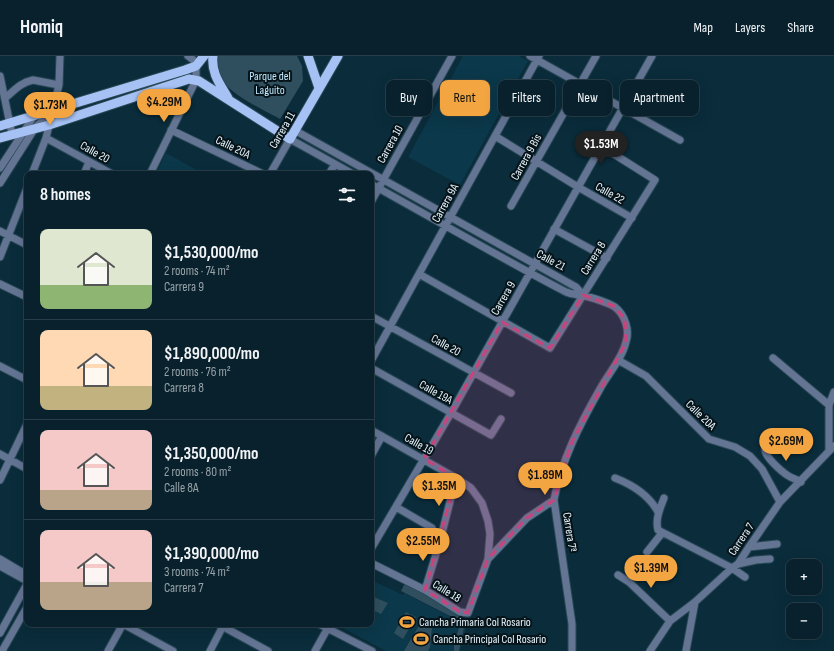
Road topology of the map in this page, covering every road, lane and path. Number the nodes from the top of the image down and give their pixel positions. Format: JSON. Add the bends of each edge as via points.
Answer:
{"nodes":[{"id":1,"x":60,"y":56,"type":"edge"},
{"id":2,"x":188,"y":56,"type":"edge"},
{"id":3,"x":204,"y":56,"type":"edge"},
{"id":4,"x":213,"y":56,"type":"edge"},
{"id":5,"x":308,"y":56,"type":"edge"},
{"id":6,"x":338,"y":56,"type":"edge"},
{"id":7,"x":452,"y":56,"type":"edge"},
{"id":8,"x":596,"y":56,"type":"edge"},
{"id":9,"x":652,"y":56,"type":"edge"},
{"id":10,"x":535,"y":57,"type":"edge"},
{"id":11,"x":195,"y":66,"type":"junction"},
{"id":12,"x":0,"y":76,"type":"edge"},
{"id":13,"x":192,"y":80,"type":"junction"},
{"id":14,"x":573,"y":80,"type":"edge"},
{"id":15,"x":582,"y":80,"type":"edge"},
{"id":16,"x":639,"y":80,"type":"edge"},
{"id":17,"x":59,"y":85,"type":"junction"},
{"id":18,"x":319,"y":88,"type":"junction"},
{"id":19,"x":5,"y":98,"type":"junction"},
{"id":20,"x":230,"y":101,"type":"junction"},
{"id":21,"x":52,"y":111,"type":"junction"},
{"id":22,"x":620,"y":113,"type":"edge"},
{"id":23,"x":563,"y":114,"type":"edge"},
{"id":24,"x":34,"y":116,"type":"junction"},
{"id":25,"x":637,"y":116,"type":"edge"},
{"id":26,"x":10,"y":123,"type":"junction"},
{"id":27,"x":49,"y":125,"type":"junction"},
{"id":28,"x":0,"y":126,"type":"edge"},
{"id":29,"x":35,"y":128,"type":"junction"},
{"id":30,"x":171,"y":130,"type":"junction"},
{"id":31,"x":24,"y":132,"type":"junction"},
{"id":32,"x":12,"y":134,"type":"junction"},
{"id":33,"x":293,"y":135,"type":"junction"},
{"id":34,"x":494,"y":136,"type":"junction"},
{"id":35,"x":1,"y":138,"type":"edge"},
{"id":36,"x":46,"y":138,"type":"junction"},
{"id":37,"x":680,"y":140,"type":"dead end"},
{"id":38,"x":601,"y":146,"type":"junction"},
{"id":39,"x":89,"y":162,"type":"junction"},
{"id":40,"x":536,"y":162,"type":"junction"},
{"id":41,"x":335,"y":164,"type":"junction"},
{"id":42,"x":0,"y":168,"type":"edge"},
{"id":43,"x":33,"y":171,"type":"edge"},
{"id":44,"x":85,"y":171,"type":"edge"},
{"id":45,"x":106,"y":171,"type":"edge"},
{"id":46,"x":151,"y":171,"type":"edge"},
{"id":47,"x":257,"y":171,"type":"edge"},
{"id":48,"x":272,"y":171,"type":"edge"},
{"id":49,"x":331,"y":171,"type":"edge"},
{"id":50,"x":348,"y":171,"type":"edge"},
{"id":51,"x":365,"y":171,"type":"edge"},
{"id":52,"x":374,"y":176,"type":"edge"},
{"id":53,"x":383,"y":180,"type":"junction"},
{"id":54,"x":0,"y":183,"type":"edge"},
{"id":55,"x":374,"y":186,"type":"edge"},
{"id":56,"x":578,"y":187,"type":"junction"},
{"id":57,"x":378,"y":188,"type":"junction"},
{"id":58,"x":24,"y":196,"type":"edge"},
{"id":59,"x":374,"y":196,"type":"edge"},
{"id":60,"x":511,"y":206,"type":"dead end"},
{"id":61,"x":450,"y":217,"type":"junction"},
{"id":62,"x":632,"y":218,"type":"junction"},
{"id":63,"x":446,"y":226,"type":"junction"},
{"id":64,"x":554,"y":229,"type":"junction"},
{"id":65,"x":0,"y":231,"type":"edge"},
{"id":66,"x":9,"y":235,"type":"junction"},
{"id":67,"x":24,"y":243,"type":"edge"},
{"id":68,"x":0,"y":257,"type":"edge"},
{"id":69,"x":607,"y":258,"type":"junction"},
{"id":70,"x":534,"y":264,"type":"junction"},
{"id":71,"x":530,"y":272,"type":"junction"},
{"id":72,"x":419,"y":274,"type":"junction"},
{"id":73,"x":0,"y":284,"type":"edge"},
{"id":74,"x":583,"y":295,"type":"junction"},
{"id":75,"x":24,"y":296,"type":"edge"},
{"id":76,"x":374,"y":318,"type":"edge"},
{"id":77,"x":502,"y":322,"type":"junction"},
{"id":78,"x":390,"y":326,"type":"junction"},
{"id":79,"x":374,"y":355,"type":"edge"},
{"id":80,"x":773,"y":358,"type":"dead end"},
{"id":81,"x":618,"y":360,"type":"junction"},
{"id":82,"x":0,"y":366,"type":"edge"},
{"id":83,"x":374,"y":370,"type":"edge"},
{"id":84,"x":474,"y":372,"type":"junction"},
{"id":85,"x":24,"y":378,"type":"edge"},
{"id":86,"x":511,"y":392,"type":"dead end"},
{"id":87,"x":834,"y":392,"type":"edge"},
{"id":88,"x":829,"y":405,"type":"junction"},
{"id":89,"x":451,"y":413,"type":"junction"},
{"id":90,"x":501,"y":419,"type":"dead end"},
{"id":91,"x":24,"y":430,"type":"edge"},
{"id":92,"x":374,"y":432,"type":"edge"},
{"id":93,"x":382,"y":436,"type":"junction"},
{"id":94,"x":774,"y":440,"type":"dead end"},
{"id":95,"x":831,"y":448,"type":"edge"},
{"id":96,"x":374,"y":451,"type":"edge"},
{"id":97,"x":0,"y":454,"type":"edge"},
{"id":98,"x":10,"y":459,"type":"junction"},
{"id":99,"x":424,"y":459,"type":"junction"},
{"id":100,"x":24,"y":467,"type":"edge"},
{"id":101,"x":456,"y":478,"type":"junction"},
{"id":102,"x":615,"y":478,"type":"dead end"},
{"id":103,"x":0,"y":480,"type":"edge"},
{"id":104,"x":801,"y":482,"type":"junction"},
{"id":105,"x":664,"y":498,"type":"dead end"},
{"id":106,"x":554,"y":500,"type":"junction"},
{"id":107,"x":780,"y":502,"type":"junction"},
{"id":108,"x":396,"y":507,"type":"junction"},
{"id":109,"x":658,"y":512,"type":"junction"},
{"id":110,"x":432,"y":528,"type":"dead end"},
{"id":111,"x":660,"y":532,"type":"junction"},
{"id":112,"x":374,"y":544,"type":"edge"},
{"id":113,"x":776,"y":544,"type":"dead end"},
{"id":114,"x":749,"y":547,"type":"junction"},
{"id":115,"x":647,"y":552,"type":"dead end"},
{"id":116,"x":0,"y":559,"type":"edge"},
{"id":117,"x":488,"y":559,"type":"junction"},
{"id":118,"x":770,"y":559,"type":"dead end"},
{"id":119,"x":374,"y":564,"type":"edge"},
{"id":120,"x":0,"y":566,"type":"edge"},
{"id":121,"x":735,"y":566,"type":"junction"},
{"id":122,"x":24,"y":573,"type":"edge"},
{"id":123,"x":618,"y":575,"type":"dead end"},
{"id":124,"x":745,"y":577,"type":"dead end"},
{"id":125,"x":24,"y":580,"type":"edge"},
{"id":126,"x":24,"y":588,"type":"edge"},
{"id":127,"x":425,"y":590,"type":"junction"},
{"id":128,"x":695,"y":602,"type":"junction"},
{"id":129,"x":24,"y":612,"type":"edge"},
{"id":130,"x":670,"y":621,"type":"junction"},
{"id":131,"x":121,"y":627,"type":"edge"},
{"id":132,"x":129,"y":627,"type":"edge"},
{"id":133,"x":221,"y":627,"type":"edge"},
{"id":134,"x":226,"y":627,"type":"edge"},
{"id":135,"x":328,"y":627,"type":"edge"},
{"id":136,"x":331,"y":627,"type":"edge"},
{"id":137,"x":0,"y":633,"type":"edge"},
{"id":138,"x":687,"y":650,"type":"edge"},
{"id":139,"x":2,"y":651,"type":"edge"},
{"id":140,"x":108,"y":651,"type":"edge"},
{"id":141,"x":173,"y":651,"type":"edge"},
{"id":142,"x":210,"y":651,"type":"edge"},
{"id":143,"x":268,"y":651,"type":"edge"},
{"id":144,"x":314,"y":651,"type":"edge"},
{"id":145,"x":372,"y":651,"type":"edge"},
{"id":146,"x":572,"y":651,"type":"edge"},
{"id":147,"x":650,"y":651,"type":"edge"}],
"edges":[{"from":1,"to":17,"type":"street"},
{"from":2,"to":11,"type":"street","via":[[194,59]]},
{"from":3,"to":11,"type":"main road"},
{"from":4,"to":20,"type":"main road","via":[[212,68],[216,79]]},
{"from":5,"to":18,"type":"main road"},
{"from":6,"to":18,"type":"main road","name":"Carrera 11"},
{"from":7,"to":53,"type":"street","name":"Carrera 10"},
{"from":8,"to":15,"type":"street","name":"Carrera 9 Bis"},
{"from":9,"to":16,"type":"street","name":"Carrera 9"},
{"from":10,"to":14,"type":"street"},
{"from":10,"to":34,"type":"street","name":"Carrera 9A"},
{"from":11,"to":13,"type":"street"},
{"from":11,"to":21,"type":"main road"},
{"from":12,"to":19,"type":"street"},
{"from":13,"to":20,"type":"main road","name":"Calle 21","via":[[199,81]]},
{"from":13,"to":27,"type":"main road"},
{"from":13,"to":30,"type":"street"},
{"from":17,"to":19,"type":"street","via":[[33,80],[23,83]]},
{"from":17,"to":21,"type":"street"},
{"from":18,"to":33,"type":"main road","name":"Carrera 11"},
{"from":19,"to":26,"type":"street"},
{"from":20,"to":33,"type":"main road","name":"Calle 21"},
{"from":21,"to":24,"type":"main road"},
{"from":21,"to":27,"type":"street"},
{"from":21,"to":29,"type":"street"},
{"from":22,"to":38,"type":"street","name":"Carrera 9"},
{"from":23,"to":40,"type":"street","name":"Carrera 9 Bis"},
{"from":24,"to":26,"type":"main road"},
{"from":24,"to":31,"type":"street"},
{"from":25,"to":37,"type":"street"},
{"from":26,"to":28,"type":"main road"},
{"from":26,"to":32,"type":"street"},
{"from":27,"to":29,"type":"main road"},
{"from":27,"to":36,"type":"street"},
{"from":28,"to":35,"type":"street"},
{"from":29,"to":31,"type":"main road"},
{"from":29,"to":54,"type":"street"},
{"from":30,"to":46,"type":"street"},
{"from":30,"to":47,"type":"street","name":"Calle 20A"},
{"from":31,"to":32,"type":"main road"},
{"from":31,"to":42,"type":"street"},
{"from":32,"to":35,"type":"main road"},
{"from":33,"to":41,"type":"street","name":"Calle 21"},
{"from":33,"to":48,"type":"street","name":"Carrera 11"},
{"from":33,"to":51,"type":"street","name":"Calle 21"},
{"from":34,"to":40,"type":"street","name":"Calle 22"},
{"from":34,"to":61,"type":"street","name":"Carrera 9A"},
{"from":36,"to":39,"type":"street","name":"Calle 20"},
{"from":36,"to":43,"type":"street"},
{"from":38,"to":56,"type":"street","name":"Carrera 9"},
{"from":38,"to":62,"type":"street","name":"Carrera 8","via":[[656,180]]},
{"from":39,"to":44,"type":"street"},
{"from":39,"to":45,"type":"street","name":"Calle 20"},
{"from":40,"to":56,"type":"street","name":"Calle 22"},
{"from":40,"to":60,"type":"street","name":"Carrera 9 Bis"},
{"from":41,"to":49,"type":"street"},
{"from":41,"to":50,"type":"street","name":"Calle 21"},
{"from":52,"to":53,"type":"street","name":"Calle 21"},
{"from":53,"to":57,"type":"street","name":"Carrera 10"},
{"from":53,"to":61,"type":"street","name":"Calle 21"},
{"from":55,"to":57,"type":"street","name":"Calle 21"},
{"from":56,"to":62,"type":"street","name":"Calle 22"},
{"from":56,"to":64,"type":"street","name":"Carrera 9"},
{"from":57,"to":59,"type":"street","name":"Carrera 10"},
{"from":57,"to":63,"type":"street","name":"Calle 21"},
{"from":58,"to":66,"type":"street"},
{"from":61,"to":63,"type":"street","name":"Carrera 9A"},
{"from":61,"to":70,"type":"street","name":"Calle 21"},
{"from":62,"to":69,"type":"street","name":"Carrera 8"},
{"from":63,"to":71,"type":"street","name":"Calle 21"},
{"from":63,"to":72,"type":"street","name":"Carrera 9A"},
{"from":64,"to":69,"type":"street"},
{"from":64,"to":70,"type":"street","name":"Carrera 9"},
{"from":65,"to":66,"type":"street"},
{"from":66,"to":67,"type":"street"},
{"from":66,"to":68,"type":"street"},
{"from":69,"to":74,"type":"street","name":"Carrera 8"},
{"from":70,"to":71,"type":"street","name":"Carrera 9"},
{"from":70,"to":74,"type":"street","name":"Calle 21","via":[[576,287]]},
{"from":71,"to":74,"type":"street","name":"Calle 21","via":[[572,295]]},
{"from":71,"to":77,"type":"street","name":"Carrera 9"},
{"from":72,"to":77,"type":"street"},
{"from":72,"to":78,"type":"street","name":"Carrera 9A"},
{"from":73,"to":75,"type":"street"},
{"from":74,"to":77,"type":"street","name":"Carrera 8","via":[[550,348]]},
{"from":74,"to":81,"type":"street","name":"Carrera 7ª","via":[[614,306],[625,319],[628,334]]},
{"from":76,"to":78,"type":"street","name":"Calle 20"},
{"from":77,"to":84,"type":"street","name":"Carrera 9"},
{"from":78,"to":79,"type":"street","name":"Carrera 9A"},
{"from":78,"to":84,"type":"street","name":"Calle 20"},
{"from":80,"to":88,"type":"street"},
{"from":81,"to":106,"type":"street","name":"Carrera 7ª","via":[[585,414],[572,442],[557,482]]},
{"from":81,"to":107,"type":"street","name":"Calle 20A","via":[[646,376],[709,439],[735,447],[750,456],[762,469]]},
{"from":82,"to":85,"type":"street"},
{"from":83,"to":89,"type":"street","name":"Calle 19A"},
{"from":84,"to":86,"type":"street","name":"Calle 20"},
{"from":84,"to":89,"type":"street","name":"Carrera 9"},
{"from":87,"to":88,"type":"street"},
{"from":88,"to":95,"type":"street"},
{"from":89,"to":90,"type":"street","name":"Calle 19A","via":[[491,435]]},
{"from":89,"to":99,"type":"street","name":"Carrera 9"},
{"from":91,"to":98,"type":"street"},
{"from":92,"to":93,"type":"street","name":"Calle 19"},
{"from":93,"to":96,"type":"street"},
{"from":93,"to":99,"type":"street","name":"Calle 19"},
{"from":94,"to":104,"type":"street","via":[[766,447],[766,454],[788,476]]},
{"from":95,"to":104,"type":"street","name":"Carrera 7"},
{"from":97,"to":98,"type":"street"},
{"from":98,"to":100,"type":"street"},
{"from":98,"to":103,"type":"street"},
{"from":99,"to":101,"type":"street","name":"Calle 19"},
{"from":99,"to":108,"type":"street","name":"Carrera 9"},
{"from":101,"to":117,"type":"street","via":[[471,488],[482,503],[490,534]]},
{"from":101,"to":127,"type":"street"},
{"from":102,"to":109,"type":"street","via":[[632,486],[652,501]]},
{"from":104,"to":107,"type":"street","name":"Carrera 7"},
{"from":105,"to":109,"type":"street"},
{"from":106,"to":117,"type":"street","via":[[527,518]]},
{"from":106,"to":146,"type":"street","name":"Carrera 7ª","via":[[572,624]]},
{"from":107,"to":114,"type":"street","name":"Carrera 7"},
{"from":108,"to":110,"type":"street"},
{"from":108,"to":112,"type":"street","name":"Carrera 9"},
{"from":109,"to":111,"type":"street","via":[[656,524]]},
{"from":111,"to":115,"type":"street"},
{"from":111,"to":121,"type":"street"},
{"from":113,"to":114,"type":"street"},
{"from":114,"to":121,"type":"street","name":"Carrera 7"},
{"from":116,"to":122,"type":"street"},
{"from":117,"to":127,"type":"street","name":"Calle 18","via":[[468,613],[460,612]]},
{"from":118,"to":121,"type":"street"},
{"from":119,"to":127,"type":"street","name":"Calle 18"},
{"from":120,"to":125,"type":"street"},
{"from":121,"to":124,"type":"street"},
{"from":121,"to":128,"type":"street","name":"Carrera 7"},
{"from":123,"to":130,"type":"street","via":[[630,582]]},
{"from":126,"to":137,"type":"street"},
{"from":128,"to":130,"type":"street","name":"Carrera 7"},
{"from":128,"to":138,"type":"street"},
{"from":129,"to":139,"type":"street"},
{"from":130,"to":147,"type":"street","name":"Carrera 7"},
{"from":131,"to":140,"type":"street"},
{"from":132,"to":141,"type":"street"},
{"from":133,"to":142,"type":"street"},
{"from":134,"to":143,"type":"street"},
{"from":135,"to":144,"type":"street"},
{"from":136,"to":145,"type":"street"}]}
